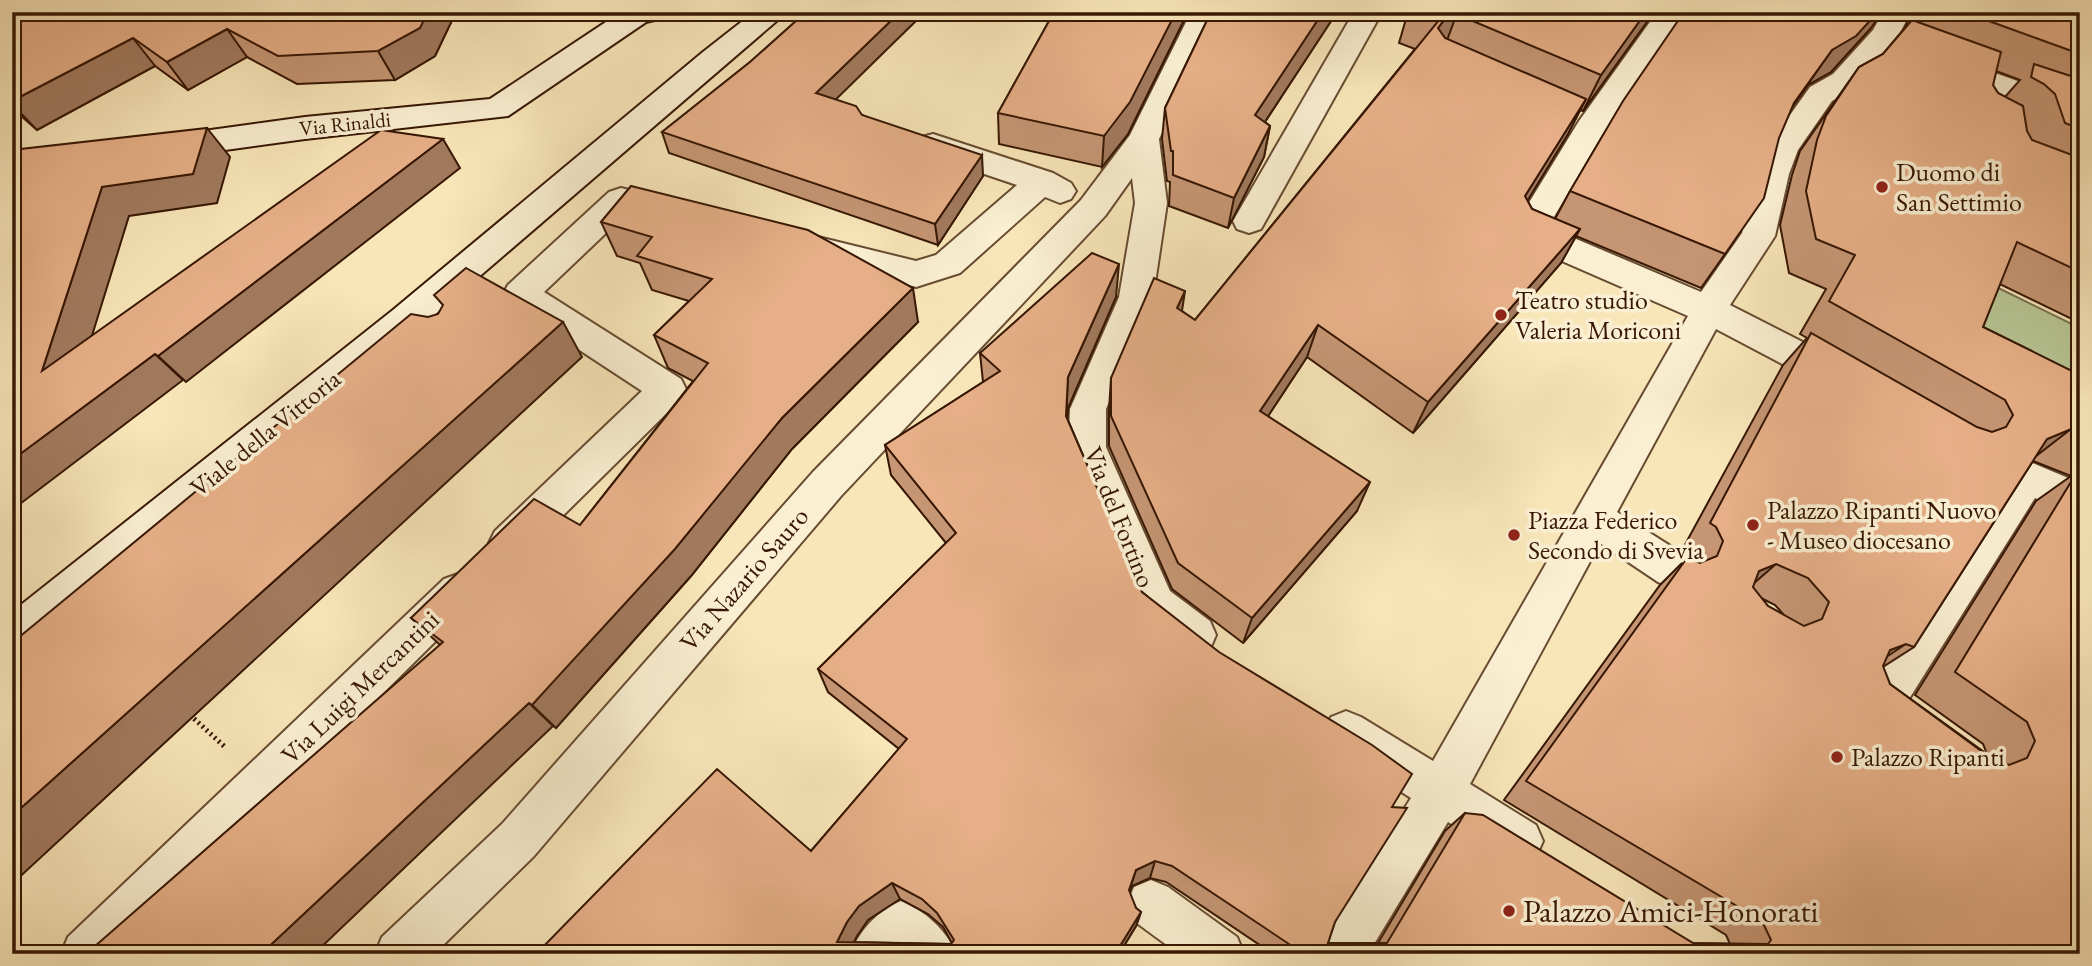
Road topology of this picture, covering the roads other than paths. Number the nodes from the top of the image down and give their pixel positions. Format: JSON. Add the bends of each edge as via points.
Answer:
{"nodes":[{"id":1,"x":653,"y":12,"type":"edge"},
{"id":2,"x":773,"y":12,"type":"edge"},
{"id":3,"x":1205,"y":12,"type":"edge"},
{"id":4,"x":1368,"y":12,"type":"edge"},
{"id":5,"x":1672,"y":12,"type":"edge"},
{"id":6,"x":1898,"y":12,"type":"edge"},
{"id":7,"x":1903,"y":50,"type":"junction"},
{"id":8,"x":2080,"y":114,"type":"edge"},
{"id":9,"x":902,"y":135,"type":"edge"},
{"id":10,"x":1143,"y":139,"type":"junction"},
{"id":11,"x":141,"y":151,"type":"edge"},
{"id":12,"x":1042,"y":181,"type":"junction"},
{"id":13,"x":1093,"y":208,"type":"junction"},
{"id":14,"x":701,"y":220,"type":"edge"},
{"id":15,"x":1249,"y":222,"type":"dead end"},
{"id":16,"x":782,"y":240,"type":"edge"},
{"id":17,"x":1712,"y":305,"type":"junction"},
{"id":18,"x":1872,"y":396,"type":"edge"},
{"id":19,"x":2080,"y":501,"type":"edge"},
{"id":20,"x":1594,"y":518,"type":"junction"},
{"id":21,"x":1672,"y":569,"type":"dead end"},
{"id":22,"x":12,"y":637,"type":"edge"},
{"id":23,"x":1228,"y":660,"type":"edge"},
{"id":24,"x":1889,"y":705,"type":"edge"},
{"id":25,"x":1311,"y":710,"type":"edge"},
{"id":26,"x":1434,"y":804,"type":"junction"},
{"id":27,"x":1555,"y":862,"type":"edge"},
{"id":28,"x":1151,"y":904,"type":"dead end"},
{"id":29,"x":85,"y":954,"type":"edge"},
{"id":30,"x":399,"y":954,"type":"edge"},
{"id":31,"x":1220,"y":954,"type":"edge"},
{"id":32,"x":1340,"y":954,"type":"edge"}],
"edges":[{"from":1,"to":11,"type":"street","name":"Via Rinaldi","via":[[638,14],[497,109],[304,128]]},
{"from":2,"to":22,"type":"street","name":"Viale della Vittoria","via":[[405,320]]},
{"from":3,"to":10,"type":"street","name":"Via Nazario Sauro"},
{"from":4,"to":15,"type":"street"},
{"from":5,"to":17,"type":"street","via":[[1578,124],[1528,232]]},
{"from":6,"to":7,"type":"street"},
{"from":7,"to":8,"type":"street","via":[[1987,94]]},
{"from":7,"to":17,"type":"street","via":[[1821,94],[1783,148],[1758,236]]},
{"from":9,"to":12,"type":"street"},
{"from":10,"to":13,"type":"street","name":"Via Nazario Sauro"},
{"from":10,"to":23,"type":"street","name":"Via del Fortino","via":[[1151,203],[1136,298],[1088,409],[1087,447],[1155,604]]},
{"from":12,"to":13,"type":"street"},
{"from":12,"to":16,"type":"street","via":[[948,264],[916,274]]},
{"from":13,"to":30,"type":"street","name":"Via Nazario Sauro","via":[[827,484],[519,840]]},
{"from":14,"to":29,"type":"street","name":"Via Luigi Mercantini","via":[[621,200],[520,294],[668,389]]},
{"from":17,"to":18,"type":"street"},
{"from":17,"to":20,"type":"street"},
{"from":19,"to":24,"type":"street","via":[[2030,478],[2024,482]]},
{"from":20,"to":21,"type":"street"},
{"from":20,"to":26,"type":"street"},
{"from":25,"to":26,"type":"street"},
{"from":26,"to":27,"type":"street","via":[[1484,819]]},
{"from":26,"to":32,"type":"street"},
{"from":28,"to":31,"type":"street"}]}
